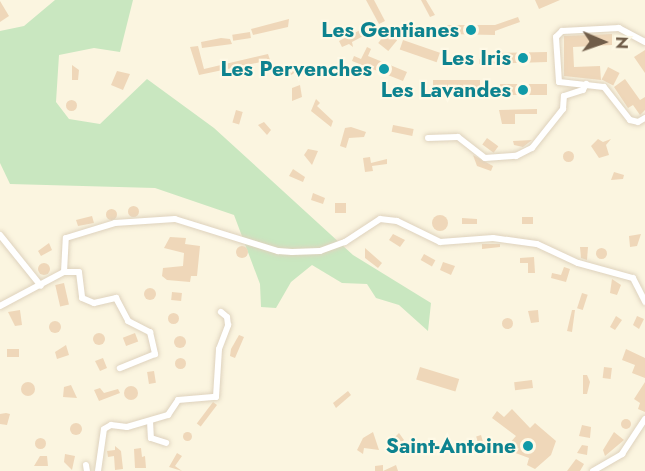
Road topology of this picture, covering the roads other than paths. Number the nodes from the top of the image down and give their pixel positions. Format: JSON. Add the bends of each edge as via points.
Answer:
{"nodes":[{"id":1,"x":645,"y":42,"type":"edge"},
{"id":2,"x":586,"y":84,"type":"junction"},
{"id":3,"x":645,"y":118,"type":"edge"},
{"id":4,"x":428,"y":138,"type":"dead end"},
{"id":5,"x":0,"y":235,"type":"edge"},
{"id":6,"x":64,"y":272,"type":"junction"},
{"id":7,"x":41,"y":286,"type":"junction"},
{"id":8,"x":645,"y":302,"type":"edge"},
{"id":9,"x":0,"y":306,"type":"edge"},
{"id":10,"x":221,"y":312,"type":"dead end"},
{"id":11,"x":120,"y":368,"type":"dead end"},
{"id":12,"x":645,"y":419,"type":"edge"},
{"id":13,"x":150,"y":421,"type":"junction"},
{"id":14,"x":166,"y":443,"type":"dead end"},
{"id":15,"x":98,"y":471,"type":"edge"},
{"id":16,"x":593,"y":471,"type":"edge"}],
"edges":[{"from":1,"to":2,"type":"street","via":[[619,28],[583,28],[557,34],[557,79]]},
{"from":2,"to":3,"type":"street","via":[[604,87],[634,123]]},
{"from":2,"to":4,"type":"street","via":[[581,92],[564,96],[563,109],[532,148],[516,156],[485,158],[458,137]]},
{"from":5,"to":7,"type":"street"},
{"from":6,"to":7,"type":"street"},
{"from":6,"to":8,"type":"street","via":[[66,238],[116,223],[175,219],[278,251],[299,252],[320,251],[345,242],[380,219],[397,221],[440,242],[493,238],[537,244],[578,263],[633,278]]},
{"from":6,"to":11,"type":"street","via":[[79,272],[82,298],[86,301],[116,298],[128,321],[150,332],[155,354]]},
{"from":7,"to":9,"type":"street"},
{"from":10,"to":13,"type":"street","via":[[228,325],[219,350],[219,393],[216,397],[178,400],[168,415]]},
{"from":12,"to":16,"type":"street","via":[[622,454]]},
{"from":13,"to":14,"type":"street","via":[[151,438]]},
{"from":13,"to":15,"type":"street","via":[[104,429]]}]}
